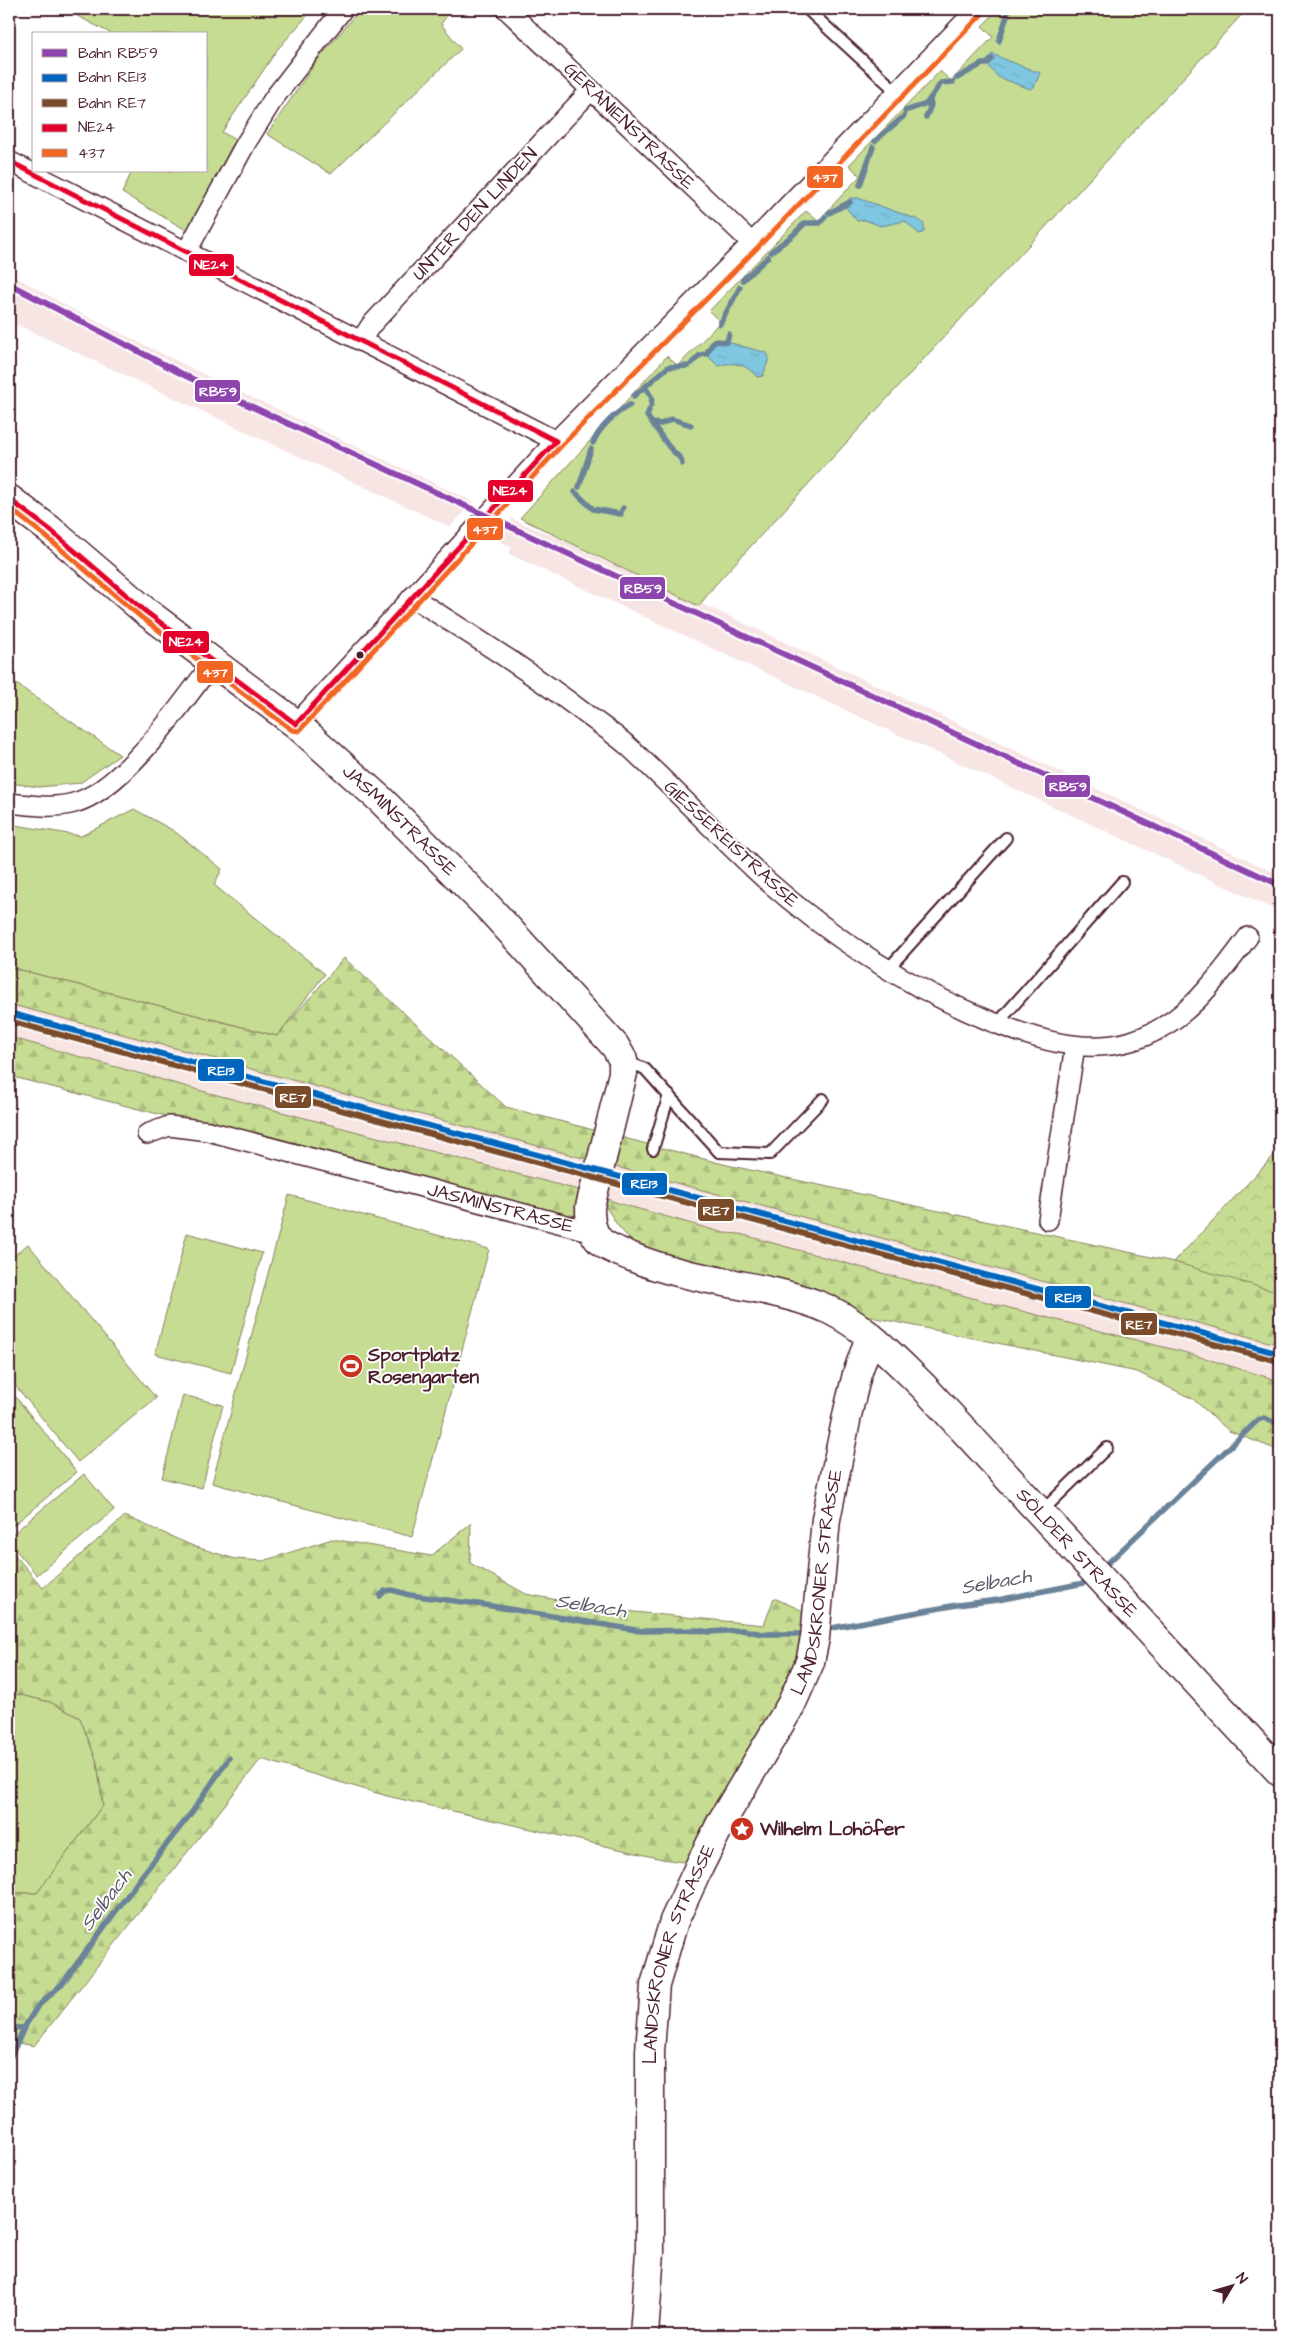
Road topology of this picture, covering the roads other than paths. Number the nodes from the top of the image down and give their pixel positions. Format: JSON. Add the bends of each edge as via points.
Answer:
{"nodes":[{"id":1,"x":343,"y":9,"type":"edge"},
{"id":2,"x":506,"y":9,"type":"edge"},
{"id":3,"x":807,"y":9,"type":"edge"},
{"id":4,"x":977,"y":9,"type":"edge"},
{"id":5,"x":591,"y":90,"type":"junction"},
{"id":6,"x":897,"y":92,"type":"junction"},
{"id":7,"x":9,"y":161,"type":"edge"},
{"id":8,"x":752,"y":243,"type":"junction"},
{"id":9,"x":187,"y":251,"type":"junction"},
{"id":10,"x":361,"y":340,"type":"junction"},
{"id":11,"x":556,"y":441,"type":"junction"},
{"id":12,"x":9,"y":499,"type":"edge"},
{"id":13,"x":412,"y":596,"type":"junction"},
{"id":14,"x":214,"y":662,"type":"junction"},
{"id":15,"x":296,"y":724,"type":"junction"},
{"id":16,"x":9,"y":803,"type":"edge"},
{"id":17,"x":1006,"y":838,"type":"dead end"},
{"id":18,"x":1122,"y":882,"type":"dead end"},
{"id":19,"x":1248,"y":937,"type":"dead end"},
{"id":20,"x":887,"y":970,"type":"junction"},
{"id":21,"x":997,"y":1024,"type":"junction"},
{"id":22,"x":1075,"y":1046,"type":"junction"},
{"id":23,"x":623,"y":1060,"type":"junction"},
{"id":24,"x":669,"y":1095,"type":"junction"},
{"id":25,"x":823,"y":1099,"type":"dead end"},
{"id":26,"x":148,"y":1134,"type":"dead end"},
{"id":27,"x":653,"y":1149,"type":"dead end"},
{"id":28,"x":1048,"y":1220,"type":"dead end"},
{"id":29,"x":593,"y":1232,"type":"junction"},
{"id":30,"x":870,"y":1337,"type":"junction"},
{"id":31,"x":1107,"y":1448,"type":"dead end"},
{"id":32,"x":1041,"y":1513,"type":"junction"},
{"id":33,"x":1280,"y":1772,"type":"edge"},
{"id":34,"x":644,"y":2335,"type":"edge"}],
"edges":[{"from":1,"to":9,"type":"street","via":[[274,98]]},
{"from":2,"to":5,"type":"street","name":"GERANIENSTRASSE"},
{"from":3,"to":6,"type":"lane"},
{"from":4,"to":6,"type":"street"},
{"from":5,"to":8,"type":"street","name":"GERANIENSTRASSE"},
{"from":5,"to":10,"type":"street","name":"UNTER DEN LINDEN","via":[[371,325]]},
{"from":6,"to":8,"type":"street"},
{"from":7,"to":9,"type":"street"},
{"from":8,"to":11,"type":"street"},
{"from":9,"to":10,"type":"street"},
{"from":10,"to":11,"type":"street"},
{"from":11,"to":13,"type":"street"},
{"from":12,"to":14,"type":"street","name":"JASMINSTRASSE","via":[[145,611]]},
{"from":13,"to":15,"type":"street"},
{"from":13,"to":20,"type":"street","name":"GIESSEREISTRASSE","via":[[542,680],[626,744],[765,878],[802,910]]},
{"from":14,"to":15,"type":"street","name":"JASMINSTRASSE"},
{"from":14,"to":16,"type":"street","via":[[161,731],[127,768],[101,789],[75,803],[42,807]]},
{"from":15,"to":23,"type":"street","name":"JASMINSTRASSE","via":[[381,800],[491,910],[615,1046]]},
{"from":17,"to":20,"type":"lane"},
{"from":18,"to":21,"type":"lane"},
{"from":19,"to":22,"type":"street","name":"GIESSEREISTRASSE","via":[[1198,1000],[1172,1022],[1130,1041]]},
{"from":20,"to":21,"type":"street","name":"GIESSEREISTRASSE","via":[[957,1008]]},
{"from":21,"to":22,"type":"street","name":"GIESSEREISTRASSE","via":[[1035,1038]]},
{"from":22,"to":28,"type":"street"},
{"from":23,"to":24,"type":"lane","via":[[646,1069]]},
{"from":23,"to":29,"type":"street","name":"JASMINSTRASSE","via":[[623,1073],[590,1207]]},
{"from":24,"to":25,"type":"lane","via":[[718,1152],[770,1154]]},
{"from":24,"to":27,"type":"lane"},
{"from":26,"to":29,"type":"street","name":"JASMINSTRASSE","via":[[168,1126],[208,1131]]},
{"from":29,"to":30,"type":"street","name":"JASMINSTRASSE","via":[[601,1242],[640,1260],[819,1305]]},
{"from":30,"to":32,"type":"street","name":"SÖLDER STRASSE","via":[[923,1386]]},
{"from":30,"to":34,"type":"street","name":"LANDSKRONER STRASSE","via":[[848,1411],[826,1519],[810,1662],[791,1706],[703,1859],[674,1921],[655,1985],[650,2051],[650,2252]]},
{"from":31,"to":32,"type":"lane"},
{"from":32,"to":33,"type":"street","name":"SÖLDER STRASSE","via":[[1228,1709]]}]}
